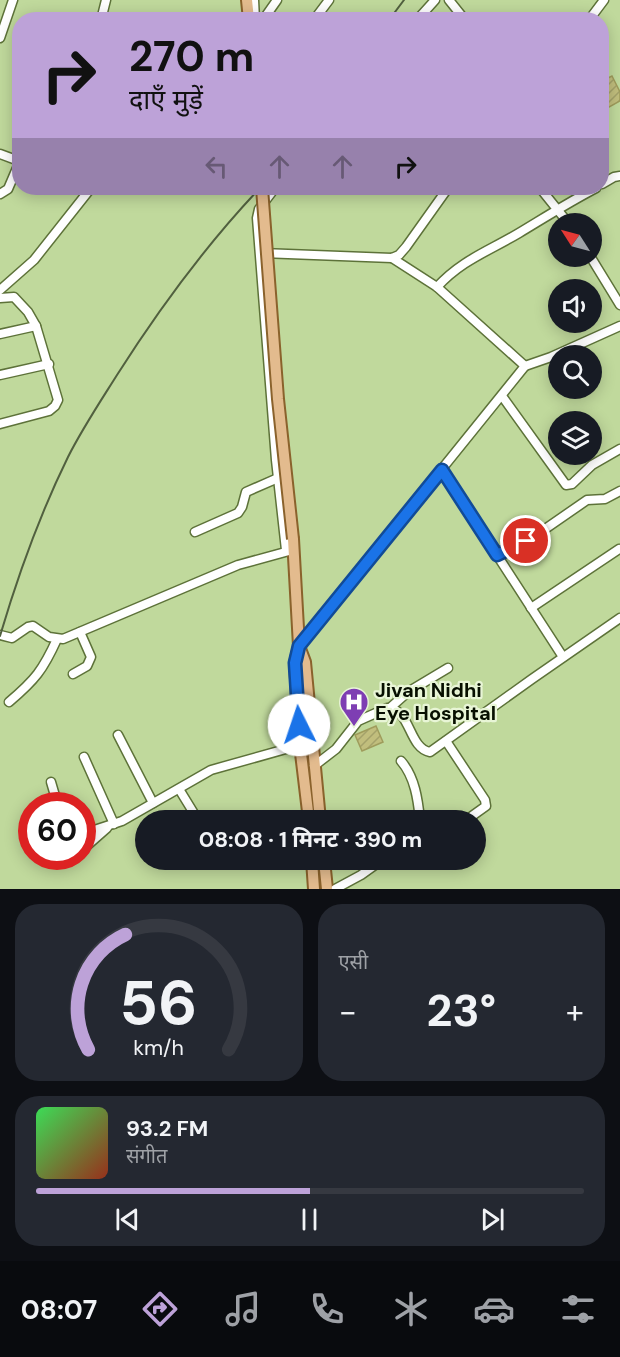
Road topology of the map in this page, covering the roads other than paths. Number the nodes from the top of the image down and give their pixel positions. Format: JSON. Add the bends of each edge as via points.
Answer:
{"nodes":[{"id":1,"x":13,"y":0,"type":"edge"},
{"id":2,"x":435,"y":0,"type":"edge"},
{"id":3,"x":449,"y":0,"type":"edge"},
{"id":4,"x":424,"y":12,"type":"edge"},
{"id":5,"x":459,"y":12,"type":"edge"},
{"id":6,"x":0,"y":38,"type":"edge"},
{"id":7,"x":12,"y":180,"type":"edge"},
{"id":8,"x":0,"y":194,"type":"edge"},
{"id":9,"x":85,"y":195,"type":"edge"},
{"id":10,"x":263,"y":195,"type":"edge"},
{"id":11,"x":270,"y":195,"type":"edge"},
{"id":12,"x":443,"y":195,"type":"edge"},
{"id":13,"x":546,"y":195,"type":"edge"},
{"id":14,"x":583,"y":195,"type":"edge"},
{"id":15,"x":558,"y":208,"type":"junction"},
{"id":16,"x":561,"y":213,"type":"edge"},
{"id":17,"x":259,"y":253,"type":"junction"},
{"id":18,"x":392,"y":258,"type":"junction"},
{"id":19,"x":597,"y":267,"type":"edge"},
{"id":20,"x":437,"y":287,"type":"junction"},
{"id":21,"x":0,"y":290,"type":"edge"},
{"id":22,"x":0,"y":298,"type":"edge"},
{"id":23,"x":620,"y":305,"type":"edge"},
{"id":24,"x":36,"y":326,"type":"junction"},
{"id":25,"x":620,"y":326,"type":"edge"},
{"id":26,"x":0,"y":334,"type":"edge"},
{"id":27,"x":49,"y":364,"type":"junction"},
{"id":28,"x":525,"y":366,"type":"junction"},
{"id":29,"x":0,"y":375,"type":"edge"},
{"id":30,"x":502,"y":396,"type":"junction"},
{"id":31,"x":0,"y":424,"type":"edge"},
{"id":32,"x":620,"y":449,"type":"edge"},
{"id":33,"x":442,"y":470,"type":"junction"},
{"id":34,"x":278,"y":478,"type":"junction"},
{"id":35,"x":620,"y":491,"type":"edge"},
{"id":36,"x":195,"y":532,"type":"dead end"},
{"id":37,"x":619,"y":549,"type":"edge"},
{"id":38,"x":290,"y":551,"type":"junction"},
{"id":39,"x":497,"y":555,"type":"junction"},
{"id":40,"x":531,"y":608,"type":"junction"},
{"id":41,"x":620,"y":618,"type":"edge"},
{"id":42,"x":80,"y":632,"type":"junction"},
{"id":43,"x":0,"y":635,"type":"edge"},
{"id":44,"x":57,"y":639,"type":"junction"},
{"id":45,"x":299,"y":646,"type":"junction"},
{"id":46,"x":563,"y":657,"type":"junction"},
{"id":47,"x":448,"y":668,"type":"dead end"},
{"id":48,"x":73,"y":674,"type":"dead end"},
{"id":49,"x":9,"y":702,"type":"dead end"},
{"id":50,"x":391,"y":707,"type":"junction"},
{"id":51,"x":118,"y":735,"type":"dead end"},
{"id":52,"x":446,"y":741,"type":"junction"},
{"id":53,"x":300,"y":745,"type":"junction"},
{"id":54,"x":84,"y":757,"type":"dead end"},
{"id":55,"x":401,"y":761,"type":"dead end"},
{"id":56,"x":314,"y":766,"type":"junction"},
{"id":57,"x":51,"y":782,"type":"dead end"},
{"id":58,"x":178,"y":789,"type":"junction"},
{"id":59,"x":54,"y":792,"type":"edge"},
{"id":60,"x":153,"y":803,"type":"junction"},
{"id":61,"x":192,"y":810,"type":"edge"},
{"id":62,"x":308,"y":810,"type":"edge"},
{"id":63,"x":319,"y":810,"type":"edge"},
{"id":64,"x":418,"y":810,"type":"edge"},
{"id":65,"x":480,"y":810,"type":"edge"},
{"id":66,"x":111,"y":825,"type":"junction"},
{"id":67,"x":96,"y":830,"type":"edge"},
{"id":68,"x":96,"y":838,"type":"edge"},
{"id":69,"x":313,"y":870,"type":"edge"},
{"id":70,"x":325,"y":870,"type":"edge"},
{"id":71,"x":367,"y":870,"type":"edge"},
{"id":72,"x":314,"y":889,"type":"edge"},
{"id":73,"x":327,"y":889,"type":"edge"},
{"id":74,"x":335,"y":889,"type":"edge"}],
"edges":[{"from":1,"to":6,"type":"street"},
{"from":2,"to":4,"type":"street"},
{"from":3,"to":5,"type":"street"},
{"from":7,"to":8,"type":"street"},
{"from":9,"to":21,"type":"street","via":[[33,260]]},
{"from":10,"to":38,"type":"main road","bridge":true},
{"from":11,"to":17,"type":"street","via":[[257,218]]},
{"from":12,"to":18,"type":"street","via":[[406,247]]},
{"from":13,"to":15,"type":"street"},
{"from":14,"to":15,"type":"street"},
{"from":15,"to":16,"type":"street"},
{"from":15,"to":20,"type":"street","via":[[463,263]]},
{"from":17,"to":18,"type":"street"},
{"from":17,"to":34,"type":"street"},
{"from":18,"to":20,"type":"street"},
{"from":19,"to":23,"type":"street"},
{"from":20,"to":28,"type":"street"},
{"from":22,"to":24,"type":"street","via":[[14,297]]},
{"from":24,"to":26,"type":"street"},
{"from":24,"to":27,"type":"street"},
{"from":25,"to":28,"type":"street"},
{"from":27,"to":29,"type":"street"},
{"from":27,"to":31,"type":"street","via":[[57,391],[55,406]]},
{"from":28,"to":30,"type":"street"},
{"from":30,"to":32,"type":"street","via":[[566,485]]},
{"from":30,"to":33,"type":"street"},
{"from":33,"to":39,"type":"street"},
{"from":33,"to":45,"type":"street"},
{"from":34,"to":36,"type":"street","via":[[246,492],[242,507],[233,517]]},
{"from":34,"to":38,"type":"street"},
{"from":35,"to":39,"type":"street","via":[[605,499],[587,500],[540,533]]},
{"from":37,"to":40,"type":"street"},
{"from":38,"to":42,"type":"street","via":[[238,565]]},
{"from":38,"to":45,"type":"main road"},
{"from":39,"to":40,"type":"street"},
{"from":40,"to":46,"type":"street"},
{"from":41,"to":46,"type":"street"},
{"from":42,"to":44,"type":"street"},
{"from":42,"to":48,"type":"street","via":[[91,657],[87,666]]},
{"from":43,"to":44,"type":"street","via":[[12,638],[33,626]]},
{"from":44,"to":49,"type":"street","via":[[44,667]]},
{"from":45,"to":53,"type":"main road","via":[[295,663]]},
{"from":45,"to":56,"type":"main road","via":[[305,662]]},
{"from":46,"to":52,"type":"street"},
{"from":47,"to":50,"type":"street"},
{"from":50,"to":52,"type":"street","via":[[426,752]]},
{"from":50,"to":56,"type":"street","via":[[364,717],[336,749]]},
{"from":51,"to":60,"type":"street"},
{"from":52,"to":65,"type":"street","via":[[485,800],[486,806]]},
{"from":53,"to":58,"type":"street","via":[[211,770]]},
{"from":53,"to":62,"type":"main road"},
{"from":54,"to":66,"type":"street"},
{"from":55,"to":64,"type":"street","via":[[414,785]]},
{"from":56,"to":63,"type":"main road"},
{"from":57,"to":59,"type":"street"},
{"from":58,"to":60,"type":"street"},
{"from":58,"to":61,"type":"street"},
{"from":60,"to":66,"type":"street"},
{"from":66,"to":67,"type":"street"},
{"from":66,"to":68,"type":"street"},
{"from":69,"to":72,"type":"main road"},
{"from":70,"to":73,"type":"main road"},
{"from":71,"to":74,"type":"street"}]}
